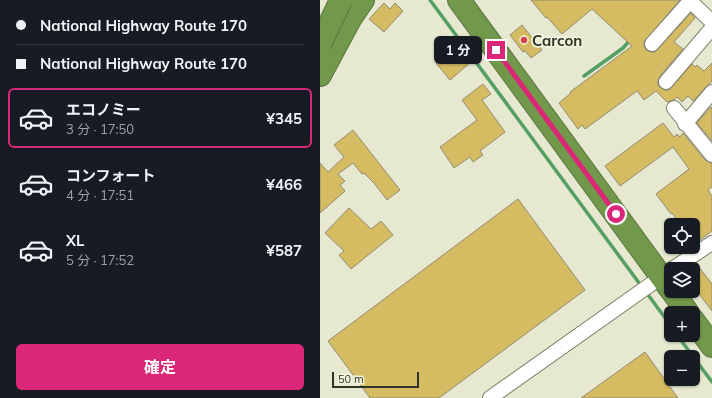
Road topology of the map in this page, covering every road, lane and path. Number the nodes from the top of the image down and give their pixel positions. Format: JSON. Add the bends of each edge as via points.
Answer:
{"nodes":[{"id":1,"x":363,"y":0,"type":"edge"},
{"id":2,"x":459,"y":0,"type":"edge"},
{"id":3,"x":690,"y":0,"type":"edge"},
{"id":4,"x":346,"y":9,"type":"edge"},
{"id":5,"x":320,"y":16,"type":"edge"},
{"id":6,"x":712,"y":22,"type":"edge"},
{"id":7,"x":712,"y":28,"type":"edge"},
{"id":8,"x":320,"y":44,"type":"edge"},
{"id":9,"x":652,"y":44,"type":"dead end"},
{"id":10,"x":320,"y":75,"type":"edge"},
{"id":11,"x":666,"y":82,"type":"dead end"},
{"id":12,"x":710,"y":96,"type":"edge"},
{"id":13,"x":674,"y":108,"type":"dead end"},
{"id":14,"x":685,"y":124,"type":"junction"},
{"id":15,"x":712,"y":155,"type":"edge"},
{"id":16,"x":712,"y":244,"type":"edge"},
{"id":17,"x":661,"y":282,"type":"edge"},
{"id":18,"x":682,"y":306,"type":"edge"},
{"id":19,"x":700,"y":330,"type":"edge"},
{"id":20,"x":712,"y":346,"type":"edge"},
{"id":21,"x":490,"y":398,"type":"edge"}],
"edges":[{"from":1,"to":4,"type":"highway"},
{"from":2,"to":17,"type":"highway"},
{"from":3,"to":6,"type":"street"},
{"from":3,"to":9,"type":"street","via":[[657,29]]},
{"from":4,"to":5,"type":"highway"},
{"from":4,"to":8,"type":"highway","bridge":true},
{"from":4,"to":10,"type":"highway"},
{"from":7,"to":11,"type":"street"},
{"from":12,"to":14,"type":"street"},
{"from":13,"to":14,"type":"street"},
{"from":14,"to":15,"type":"street"},
{"from":16,"to":17,"type":"street"},
{"from":17,"to":18,"type":"highway"},
{"from":17,"to":21,"type":"street"},
{"from":19,"to":20,"type":"highway"}]}
